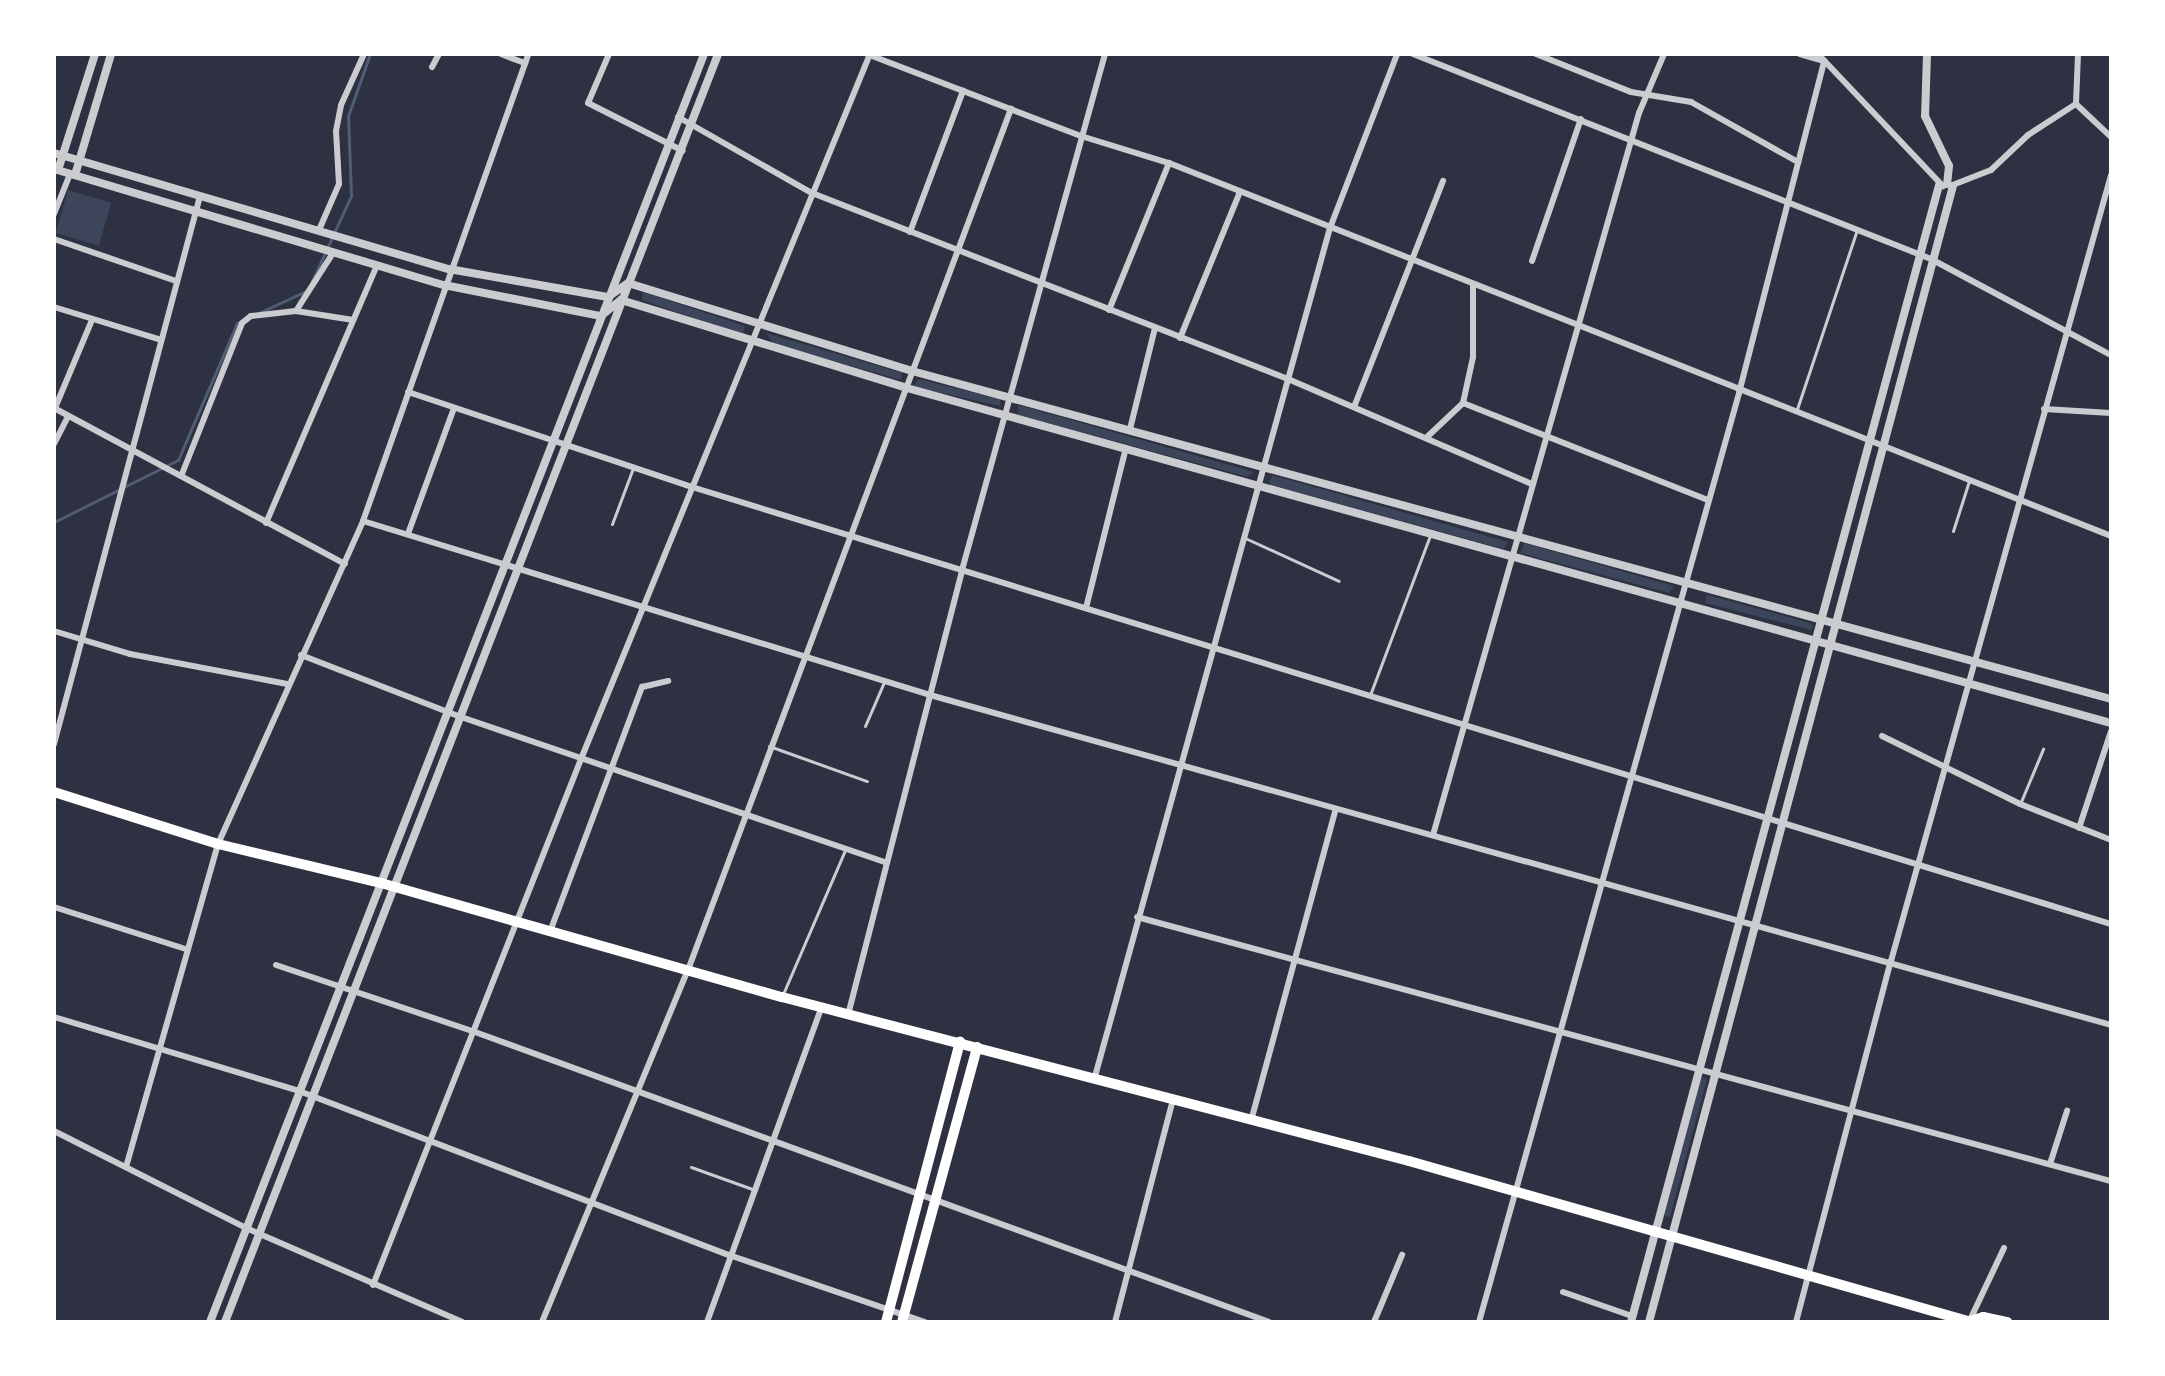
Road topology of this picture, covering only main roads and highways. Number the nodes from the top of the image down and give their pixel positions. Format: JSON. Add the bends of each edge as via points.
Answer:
{"nodes":[{"id":1,"x":54,"y":792,"type":"edge"},
{"id":2,"x":960,"y":1042,"type":"junction"},
{"id":3,"x":977,"y":1047,"type":"junction"},
{"id":4,"x":903,"y":1318,"type":"edge"},
{"id":5,"x":1970,"y":1321,"type":"edge"},
{"id":6,"x":886,"y":1322,"type":"edge"},
{"id":7,"x":2007,"y":1322,"type":"edge"}],
"edges":[{"from":1,"to":2,"type":"main road","via":[[218,844],[381,883],[821,1008]]},
{"from":2,"to":3,"type":"main road"},
{"from":2,"to":6,"type":"main road"},
{"from":3,"to":4,"type":"main road"},
{"from":3,"to":5,"type":"main road"},
{"from":5,"to":7,"type":"main road","via":[[1983,1317]]}]}
